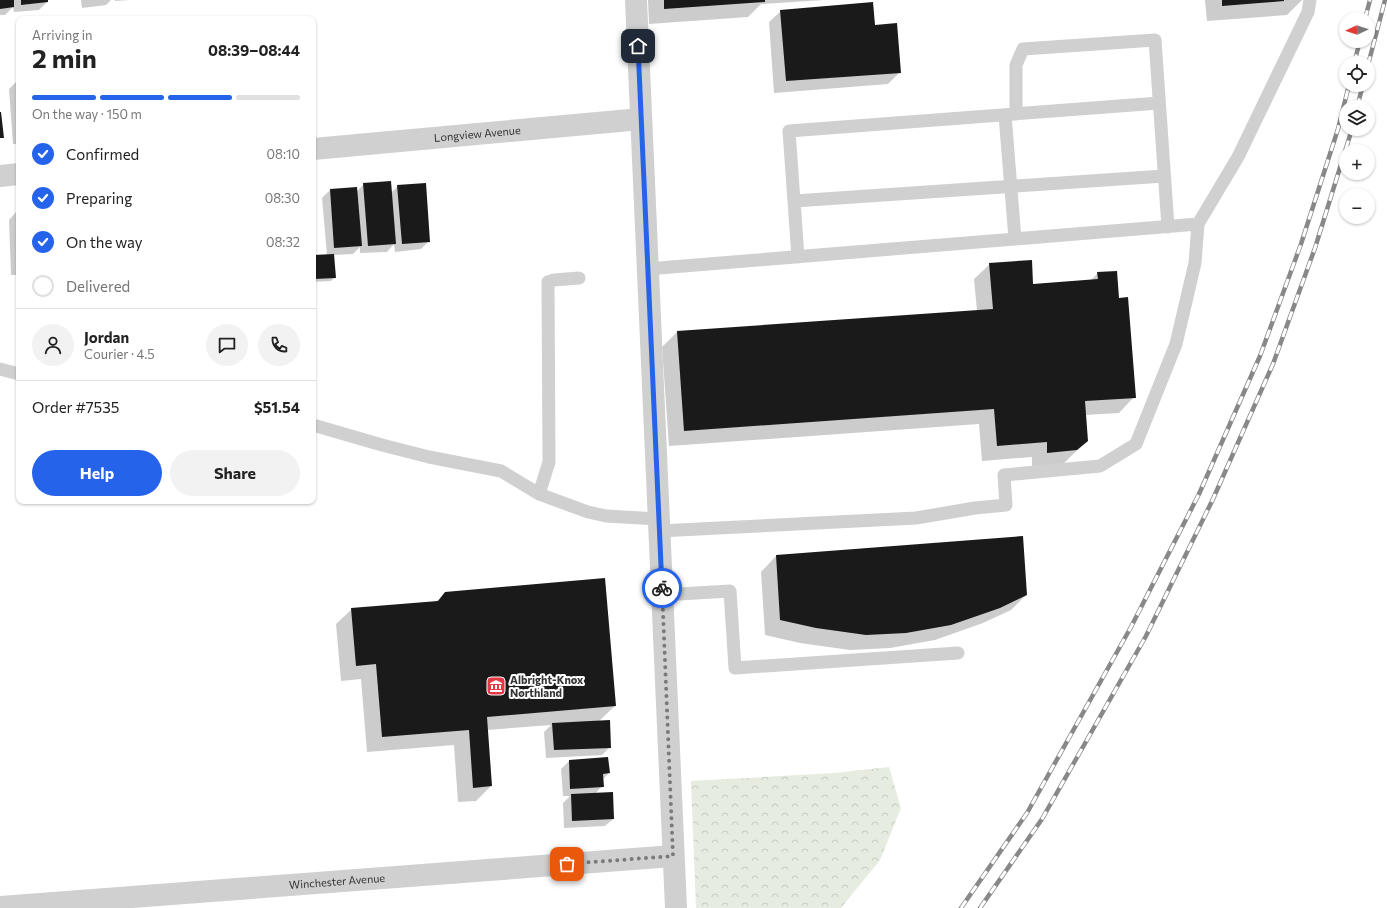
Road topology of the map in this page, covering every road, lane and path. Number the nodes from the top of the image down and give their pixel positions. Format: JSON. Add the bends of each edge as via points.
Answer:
{"nodes":[{"id":1,"x":636,"y":0,"type":"edge"},
{"id":2,"x":1310,"y":0,"type":"edge"},
{"id":3,"x":1159,"y":103,"type":"junction"},
{"id":4,"x":1011,"y":114,"type":"junction"},
{"id":5,"x":641,"y":119,"type":"junction"},
{"id":6,"x":316,"y":149,"type":"edge"},
{"id":7,"x":16,"y":174,"type":"edge"},
{"id":8,"x":0,"y":176,"type":"edge"},
{"id":9,"x":1164,"y":176,"type":"junction"},
{"id":10,"x":1011,"y":186,"type":"junction"},
{"id":11,"x":794,"y":201,"type":"junction"},
{"id":12,"x":1198,"y":224,"type":"junction"},
{"id":13,"x":1168,"y":227,"type":"junction"},
{"id":14,"x":1015,"y":239,"type":"junction"},
{"id":15,"x":798,"y":257,"type":"junction"},
{"id":16,"x":647,"y":269,"type":"junction"},
{"id":17,"x":579,"y":278,"type":"dead end"},
{"id":18,"x":0,"y":369,"type":"edge"},
{"id":19,"x":16,"y":373,"type":"edge"},
{"id":20,"x":316,"y":426,"type":"edge"},
{"id":21,"x":539,"y":494,"type":"junction"},
{"id":22,"x":659,"y":525,"type":"junction"},
{"id":23,"x":662,"y":595,"type":"junction"},
{"id":24,"x":958,"y":653,"type":"dead end"},
{"id":25,"x":673,"y":856,"type":"junction"},
{"id":26,"x":0,"y":907,"type":"edge"},
{"id":27,"x":676,"y":908,"type":"edge"}],
"edges":[{"from":1,"to":5,"type":"street"},
{"from":2,"to":12,"type":"lane","via":[[1308,12],[1238,157]]},
{"from":3,"to":4,"type":"lane"},
{"from":3,"to":4,"type":"lane","via":[[1155,40],[1023,49],[1016,65]]},
{"from":3,"to":9,"type":"lane"},
{"from":4,"to":10,"type":"lane"},
{"from":4,"to":11,"type":"lane","via":[[789,131]]},
{"from":5,"to":6,"type":"street","name":"Longview Avenue"},
{"from":5,"to":16,"type":"street"},
{"from":7,"to":8,"type":"street"},
{"from":9,"to":10,"type":"lane"},
{"from":9,"to":13,"type":"lane"},
{"from":10,"to":11,"type":"lane"},
{"from":10,"to":14,"type":"lane"},
{"from":11,"to":15,"type":"lane"},
{"from":12,"to":13,"type":"lane"},
{"from":12,"to":22,"type":"lane","via":[[1195,263],[1176,344],[1139,437],[1136,444],[1100,466],[1004,475],[1006,505],[916,518]]},
{"from":13,"to":14,"type":"lane"},
{"from":14,"to":15,"type":"lane"},
{"from":15,"to":16,"type":"lane"},
{"from":16,"to":22,"type":"street"},
{"from":17,"to":21,"type":"lane","via":[[548,282],[549,462]]},
{"from":18,"to":19,"type":"lane"},
{"from":20,"to":21,"type":"lane","via":[[429,457],[501,471]]},
{"from":21,"to":22,"type":"lane","via":[[588,512]]},
{"from":22,"to":23,"type":"street"},
{"from":23,"to":24,"type":"lane","via":[[730,591],[735,668]]},
{"from":23,"to":25,"type":"street"},
{"from":25,"to":26,"type":"street","name":"Winchester Avenue"},
{"from":25,"to":27,"type":"street"}]}
